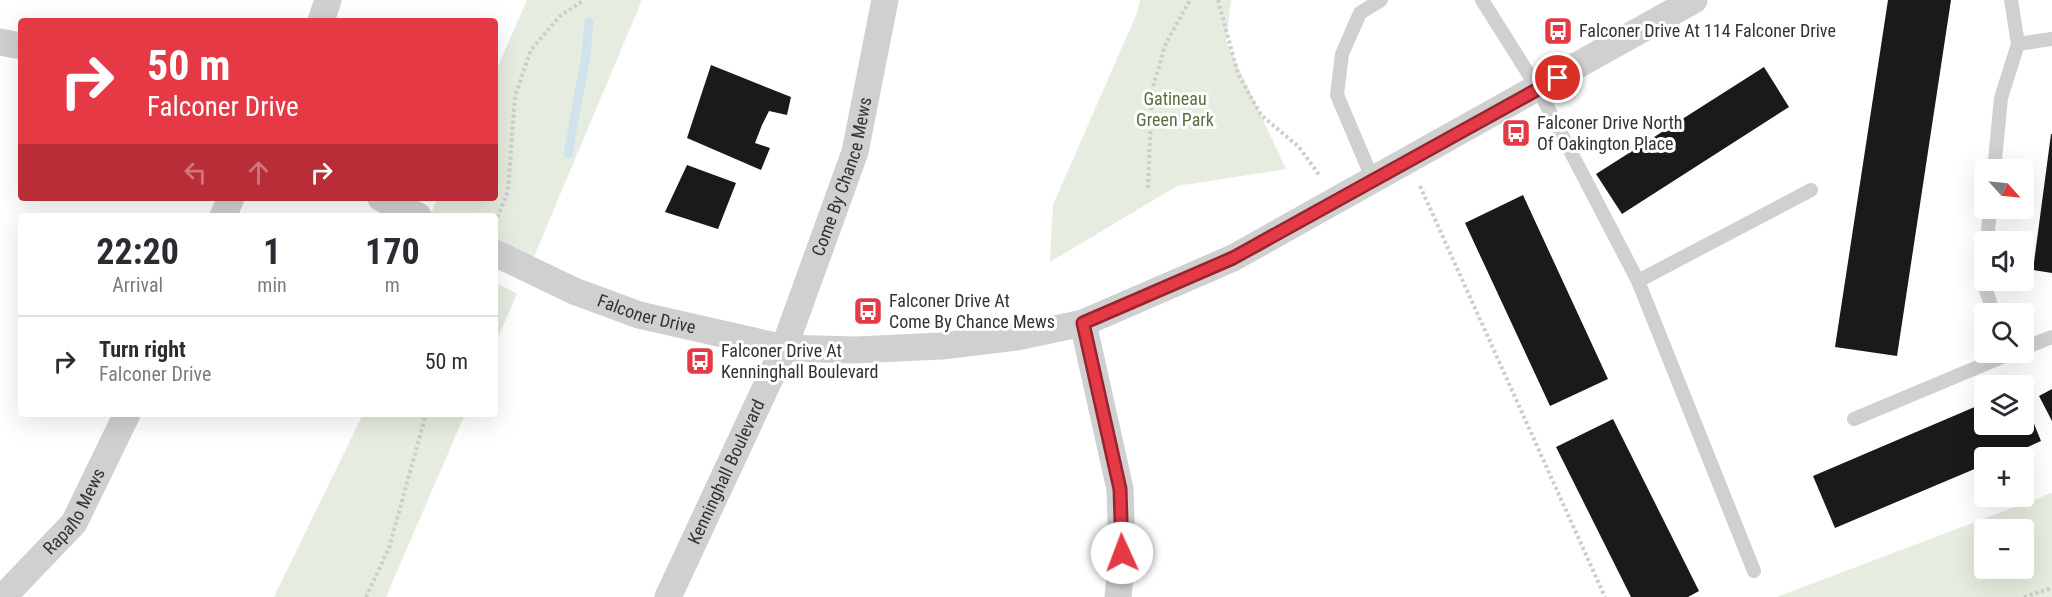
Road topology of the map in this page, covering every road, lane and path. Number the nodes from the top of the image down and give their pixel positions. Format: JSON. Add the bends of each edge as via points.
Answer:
{"nodes":[{"id":1,"x":328,"y":0,"type":"edge"},
{"id":2,"x":584,"y":0,"type":"edge"},
{"id":3,"x":885,"y":0,"type":"edge"},
{"id":4,"x":1190,"y":0,"type":"edge"},
{"id":5,"x":1218,"y":0,"type":"edge"},
{"id":6,"x":1381,"y":0,"type":"edge"},
{"id":7,"x":1482,"y":0,"type":"edge"},
{"id":8,"x":1694,"y":0,"type":"edge"},
{"id":9,"x":2011,"y":0,"type":"edge"},
{"id":10,"x":322,"y":18,"type":"edge"},
{"id":11,"x":2052,"y":39,"type":"edge"},
{"id":12,"x":0,"y":42,"type":"edge"},
{"id":13,"x":2018,"y":44,"type":"junction"},
{"id":14,"x":18,"y":45,"type":"edge"},
{"id":15,"x":1538,"y":89,"type":"junction"},
{"id":16,"x":1995,"y":159,"type":"edge"},
{"id":17,"x":1409,"y":160,"type":"junction"},
{"id":18,"x":1373,"y":180,"type":"junction"},
{"id":19,"x":1148,"y":188,"type":"dead end"},
{"id":20,"x":1811,"y":190,"type":"dead end"},
{"id":21,"x":1336,"y":199,"type":"junction"},
{"id":22,"x":387,"y":201,"type":"edge"},
{"id":23,"x":412,"y":213,"type":"edge"},
{"id":24,"x":498,"y":216,"type":"edge"},
{"id":25,"x":498,"y":254,"type":"edge"},
{"id":26,"x":1638,"y":280,"type":"junction"},
{"id":27,"x":1083,"y":323,"type":"junction"},
{"id":28,"x":2052,"y":337,"type":"edge"},
{"id":29,"x":2034,"y":344,"type":"edge"},
{"id":30,"x":784,"y":348,"type":"junction"},
{"id":31,"x":1986,"y":363,"type":"edge"},
{"id":32,"x":126,"y":417,"type":"edge"},
{"id":33,"x":425,"y":417,"type":"edge"},
{"id":34,"x":1854,"y":419,"type":"dead end"},
{"id":35,"x":1754,"y":571,"type":"dead end"},
{"id":36,"x":2052,"y":588,"type":"edge"},
{"id":37,"x":4,"y":596,"type":"edge"},
{"id":38,"x":366,"y":597,"type":"edge"},
{"id":39,"x":668,"y":597,"type":"edge"},
{"id":40,"x":1118,"y":597,"type":"edge"},
{"id":41,"x":1605,"y":597,"type":"edge"},
{"id":42,"x":2024,"y":597,"type":"edge"}],
"edges":[{"from":1,"to":10,"type":"street"},
{"from":2,"to":24,"type":"path","via":[[560,16],[531,50],[515,96],[508,191]]},
{"from":3,"to":30,"type":"street","name":"Come By Chance Mews","via":[[855,152]]},
{"from":4,"to":19,"type":"path","via":[[1166,44],[1152,90]]},
{"from":5,"to":21,"type":"path","via":[[1238,74],[1262,115],[1299,147]]},
{"from":6,"to":18,"type":"lane","via":[[1360,13],[1342,54],[1337,95]]},
{"from":7,"to":15,"type":"lane"},
{"from":8,"to":15,"type":"street","name":"Falconer Drive"},
{"from":9,"to":13,"type":"lane"},
{"from":11,"to":13,"type":"lane"},
{"from":12,"to":14,"type":"street"},
{"from":13,"to":16,"type":"lane","via":[[2001,98]]},
{"from":15,"to":17,"type":"street","name":"Falconer Drive"},
{"from":15,"to":26,"type":"lane"},
{"from":17,"to":18,"type":"street","name":"Falconer Drive"},
{"from":17,"to":41,"type":"path"},
{"from":18,"to":21,"type":"street","name":"Falconer Drive"},
{"from":20,"to":26,"type":"lane"},
{"from":21,"to":27,"type":"street","name":"Falconer Drive","via":[[1233,258]]},
{"from":22,"to":23,"type":"street"},
{"from":25,"to":30,"type":"street","name":"Falconer Drive","via":[[574,291],[639,315]]},
{"from":26,"to":35,"type":"lane"},
{"from":27,"to":30,"type":"street","name":"Falconer Drive","via":[[1017,337],[942,346]]},
{"from":27,"to":40,"type":"street","via":[[1120,489],[1122,553]]},
{"from":28,"to":29,"type":"lane"},
{"from":30,"to":39,"type":"street","name":"Kenninghall Boulevard"},
{"from":31,"to":34,"type":"lane"},
{"from":32,"to":37,"type":"street","name":"Rapallo Mews","via":[[74,523]]},
{"from":33,"to":38,"type":"path","via":[[389,548]]},
{"from":36,"to":42,"type":"path"}]}
